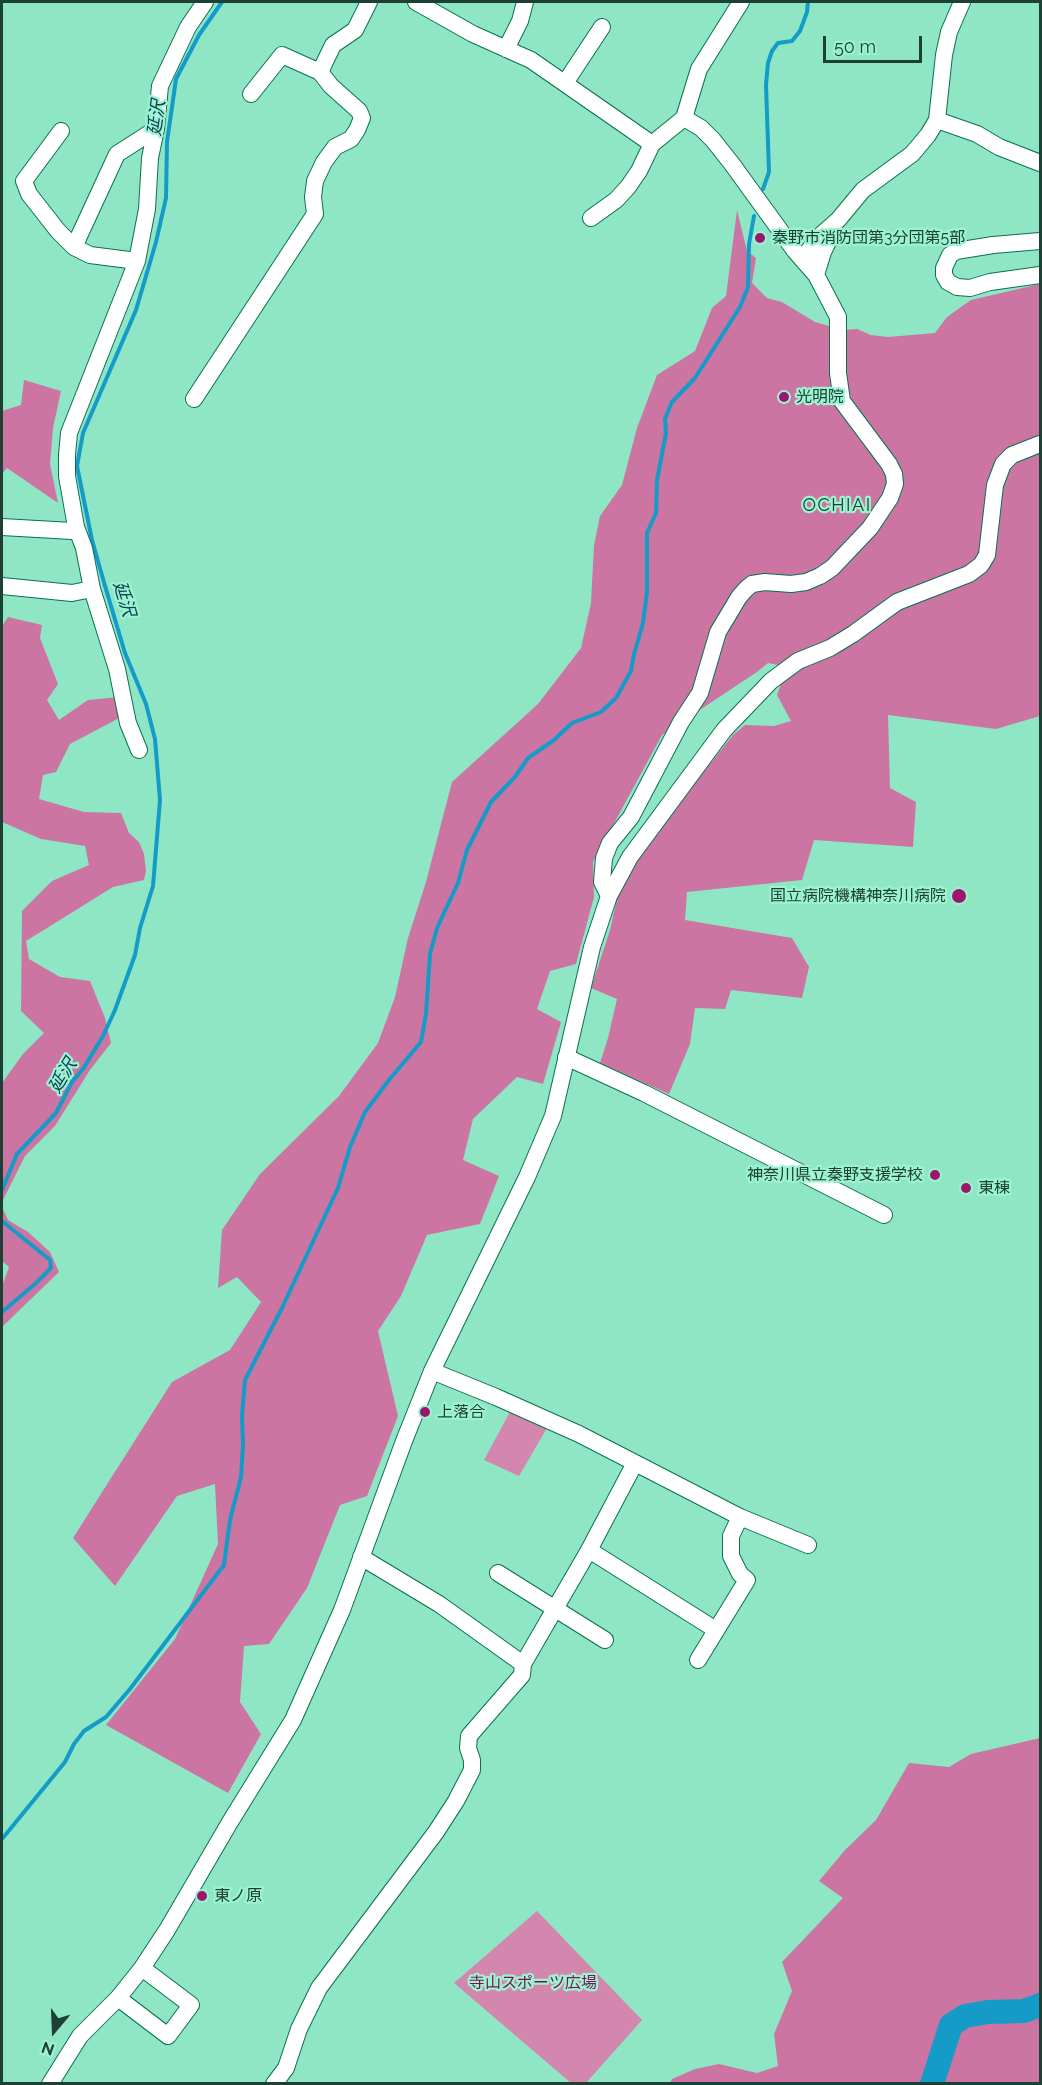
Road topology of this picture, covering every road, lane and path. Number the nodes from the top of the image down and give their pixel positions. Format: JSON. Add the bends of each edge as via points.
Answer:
{"nodes":[{"id":1,"x":205,"y":2,"type":"edge"},
{"id":2,"x":369,"y":2,"type":"edge"},
{"id":3,"x":416,"y":2,"type":"edge"},
{"id":4,"x":525,"y":2,"type":"edge"},
{"id":5,"x":741,"y":2,"type":"edge"},
{"id":6,"x":962,"y":2,"type":"edge"},
{"id":7,"x":602,"y":27,"type":"dead end"},
{"id":8,"x":506,"y":49,"type":"junction"},
{"id":9,"x":320,"y":72,"type":"junction"},
{"id":10,"x":565,"y":83,"type":"junction"},
{"id":11,"x":251,"y":94,"type":"dead end"},
{"id":12,"x":684,"y":118,"type":"junction"},
{"id":13,"x":937,"y":120,"type":"junction"},
{"id":14,"x":156,"y":129,"type":"junction"},
{"id":15,"x":62,"y":131,"type":"dead end"},
{"id":16,"x":652,"y":144,"type":"junction"},
{"id":17,"x":1041,"y":163,"type":"edge"},
{"id":18,"x":591,"y":218,"type":"dead end"},
{"id":19,"x":838,"y":220,"type":"junction"},
{"id":20,"x":1041,"y":241,"type":"edge"},
{"id":21,"x":74,"y":247,"type":"junction"},
{"id":22,"x":802,"y":259,"type":"junction"},
{"id":23,"x":137,"y":261,"type":"junction"},
{"id":24,"x":816,"y":275,"type":"junction"},
{"id":25,"x":1041,"y":275,"type":"edge"},
{"id":26,"x":194,"y":399,"type":"dead end"},
{"id":27,"x":1041,"y":444,"type":"edge"},
{"id":28,"x":2,"y":527,"type":"edge"},
{"id":29,"x":76,"y":527,"type":"junction"},
{"id":30,"x":2,"y":585,"type":"edge"},
{"id":31,"x":92,"y":589,"type":"junction"},
{"id":32,"x":139,"y":750,"type":"dead end"},
{"id":33,"x":609,"y":896,"type":"junction"},
{"id":34,"x":566,"y":1057,"type":"junction"},
{"id":35,"x":884,"y":1215,"type":"dead end"},
{"id":36,"x":432,"y":1371,"type":"junction"},
{"id":37,"x":635,"y":1463,"type":"junction"},
{"id":38,"x":740,"y":1517,"type":"junction"},
{"id":39,"x":807,"y":1545,"type":"dead end"},
{"id":40,"x":590,"y":1550,"type":"junction"},
{"id":41,"x":361,"y":1557,"type":"junction"},
{"id":42,"x":498,"y":1573,"type":"dead end"},
{"id":43,"x":556,"y":1608,"type":"junction"},
{"id":44,"x":716,"y":1630,"type":"junction"},
{"id":45,"x":605,"y":1640,"type":"dead end"},
{"id":46,"x":698,"y":1660,"type":"dead end"},
{"id":47,"x":523,"y":1664,"type":"junction"},
{"id":48,"x":142,"y":1968,"type":"junction"},
{"id":49,"x":118,"y":1998,"type":"junction"},
{"id":50,"x":50,"y":2084,"type":"edge"},
{"id":51,"x":274,"y":2084,"type":"edge"}],
"edges":[{"from":1,"to":14,"type":"street","via":[[188,27],[160,86]]},
{"from":2,"to":9,"type":"street","via":[[355,30],[333,45]]},
{"from":3,"to":8,"type":"street"},
{"from":4,"to":8,"type":"street"},
{"from":5,"to":12,"type":"street","via":[[699,69]]},
{"from":6,"to":13,"type":"street","via":[[944,55]]},
{"from":7,"to":10,"type":"street"},
{"from":8,"to":10,"type":"street"},
{"from":9,"to":11,"type":"street","via":[[282,55],[260,74]]},
{"from":9,"to":26,"type":"street","via":[[362,118],[351,139],[335,147],[324,162],[315,181],[315,214]]},
{"from":10,"to":16,"type":"street"},
{"from":12,"to":16,"type":"street"},
{"from":12,"to":22,"type":"street","via":[[713,140]]},
{"from":13,"to":17,"type":"street"},
{"from":13,"to":19,"type":"street","via":[[912,154],[863,190]]},
{"from":14,"to":21,"type":"street","via":[[117,154]]},
{"from":14,"to":23,"type":"street"},
{"from":15,"to":21,"type":"street","via":[[24,181],[57,231]]},
{"from":16,"to":18,"type":"street","via":[[628,187]]},
{"from":19,"to":22,"type":"street"},
{"from":19,"to":24,"type":"street"},
{"from":20,"to":25,"type":"street","via":[[956,251],[944,268],[948,282],[970,288]]},
{"from":21,"to":23,"type":"street","via":[[90,255]]},
{"from":22,"to":24,"type":"street"},
{"from":23,"to":29,"type":"street","via":[[69,433],[68,476]]},
{"from":24,"to":33,"type":"street","via":[[838,317],[842,401],[889,464],[895,484],[870,528],[832,568],[806,582],[753,584],[739,597],[711,649],[700,693],[631,818],[610,843],[602,882]]},
{"from":27,"to":33,"type":"street","via":[[1012,455],[1003,464],[995,485],[987,555],[981,565],[969,574],[897,603],[853,634],[798,661],[771,681],[724,730],[681,787],[630,857]]},
{"from":28,"to":29,"type":"street","via":[[26,523],[72,531]]},
{"from":29,"to":31,"type":"street"},
{"from":30,"to":31,"type":"street","via":[[34,584],[72,593]]},
{"from":31,"to":32,"type":"street"},
{"from":33,"to":34,"type":"street","via":[[592,947]]},
{"from":34,"to":35,"type":"street"},
{"from":34,"to":36,"type":"street","via":[[552,1116],[527,1177]]},
{"from":36,"to":37,"type":"street","via":[[506,1401]]},
{"from":36,"to":41,"type":"street"},
{"from":37,"to":38,"type":"street"},
{"from":37,"to":40,"type":"street"},
{"from":38,"to":39,"type":"street"},
{"from":38,"to":44,"type":"street","via":[[731,1536],[731,1556],[747,1580]]},
{"from":40,"to":43,"type":"street"},
{"from":40,"to":44,"type":"street"},
{"from":41,"to":47,"type":"street","via":[[439,1604]]},
{"from":41,"to":48,"type":"street","via":[[293,1720]]},
{"from":42,"to":43,"type":"street"},
{"from":43,"to":45,"type":"street"},
{"from":43,"to":47,"type":"street"},
{"from":44,"to":46,"type":"street"},
{"from":47,"to":51,"type":"street","via":[[522,1675],[469,1737],[472,1770],[456,1801],[320,1988],[299,2029],[286,2068]]},
{"from":48,"to":49,"type":"street"},
{"from":48,"to":49,"type":"street","via":[[191,2005],[168,2036]]},
{"from":49,"to":50,"type":"street","via":[[80,2036]]}]}
